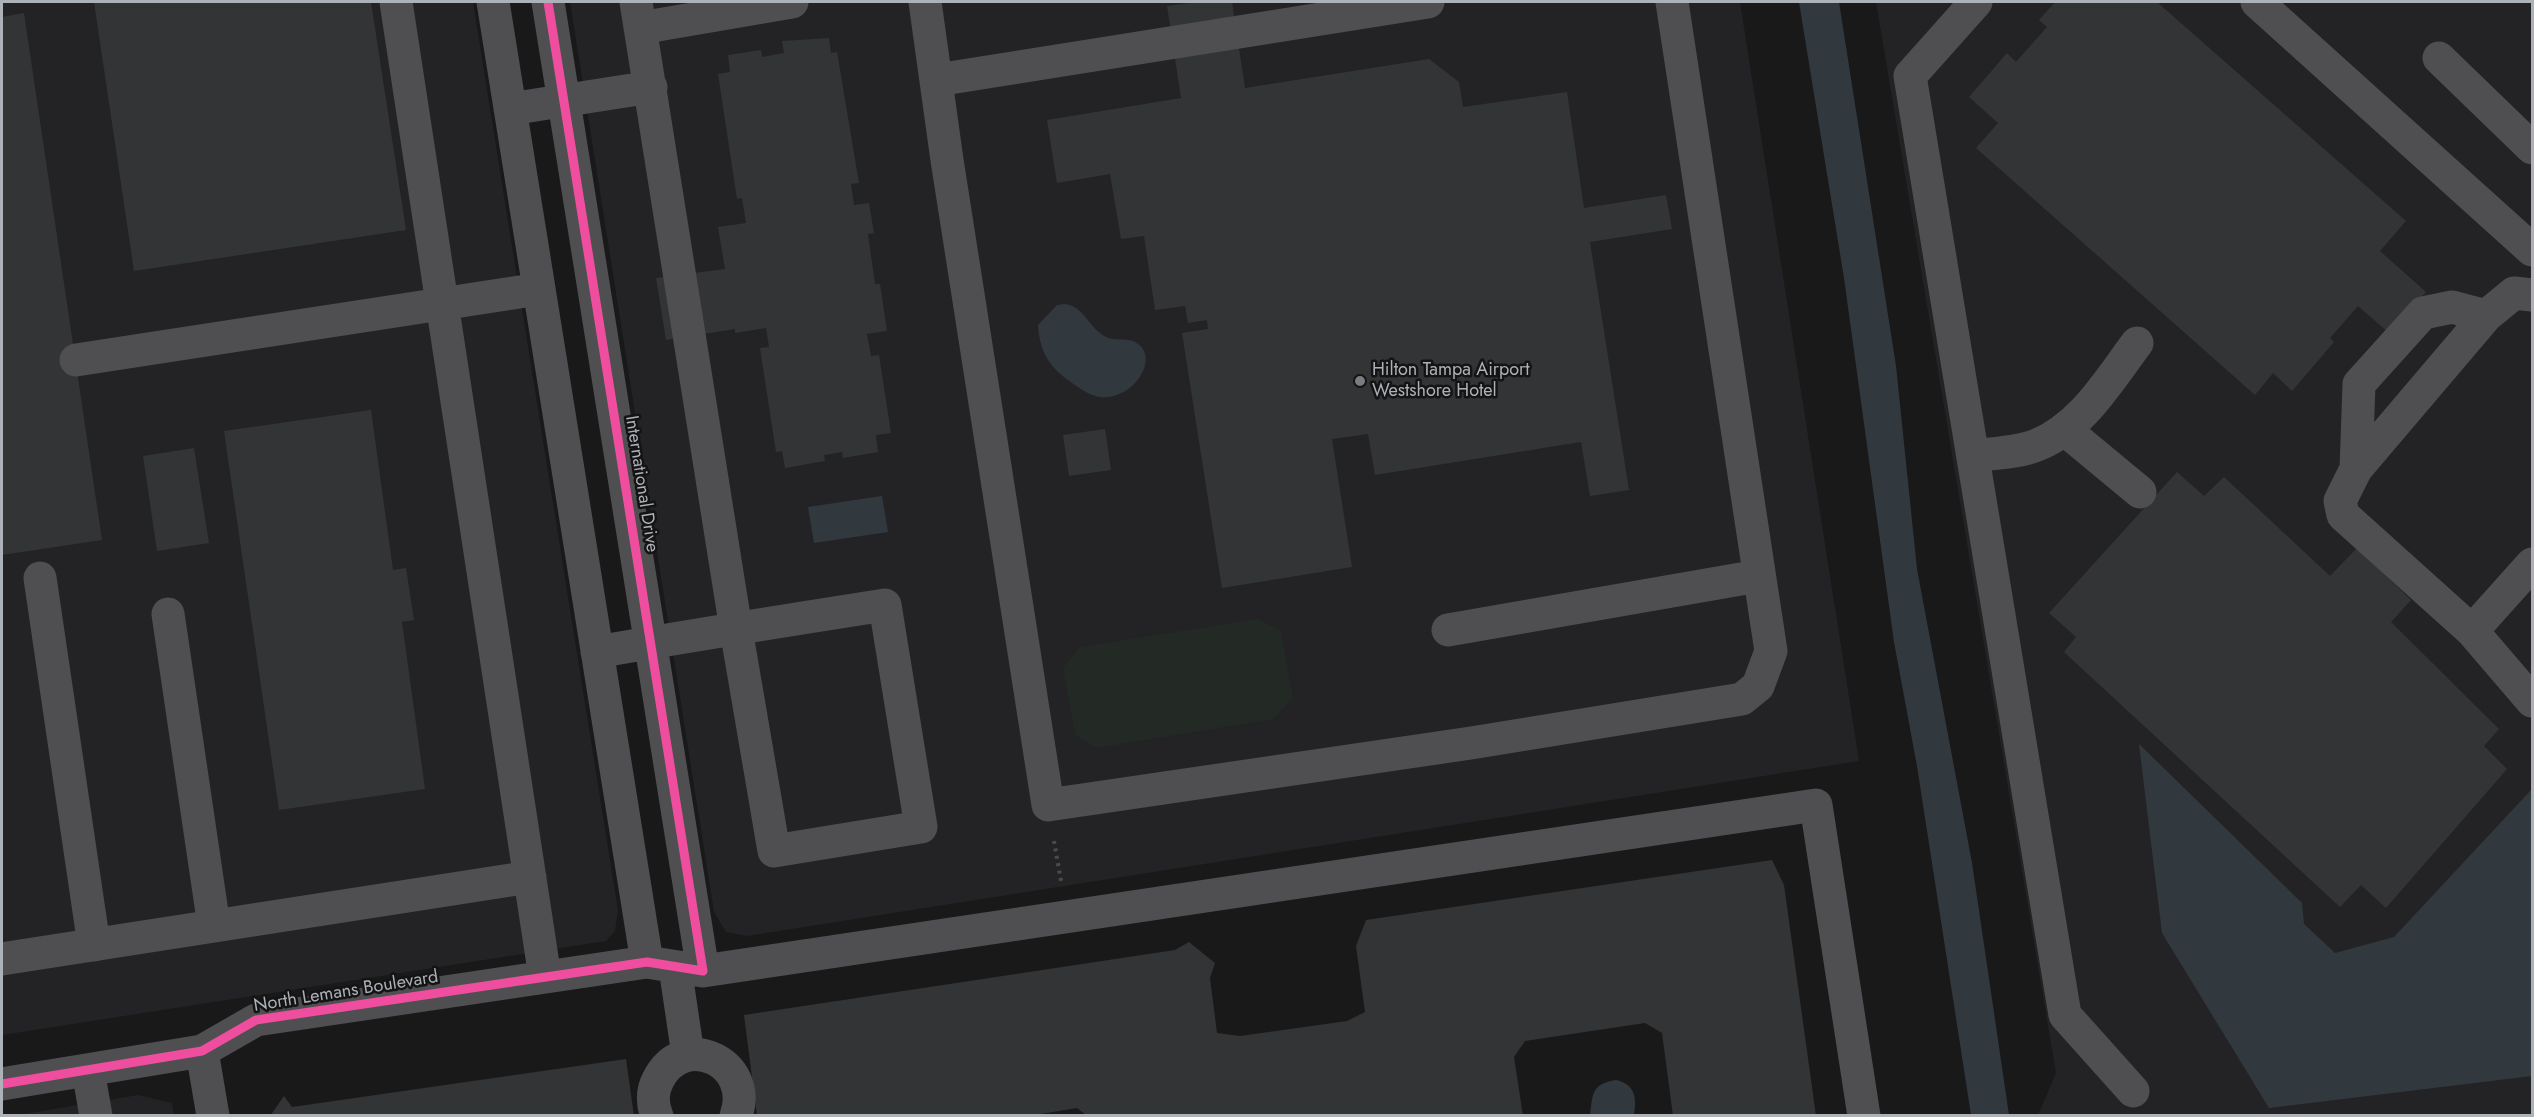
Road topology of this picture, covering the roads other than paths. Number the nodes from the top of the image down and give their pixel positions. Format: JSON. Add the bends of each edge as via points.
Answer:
{"nodes":[{"id":1,"x":396,"y":2,"type":"edge"},
{"id":2,"x":493,"y":2,"type":"edge"},
{"id":3,"x":548,"y":2,"type":"edge"},
{"id":4,"x":792,"y":2,"type":"edge"},
{"id":5,"x":925,"y":2,"type":"edge"},
{"id":6,"x":1428,"y":2,"type":"edge"},
{"id":7,"x":1672,"y":2,"type":"edge"},
{"id":8,"x":1976,"y":2,"type":"edge"},
{"id":9,"x":2257,"y":2,"type":"edge"},
{"id":10,"x":638,"y":15,"type":"edge"},
{"id":11,"x":2439,"y":58,"type":"dead end"},
{"id":12,"x":937,"y":80,"type":"junction"},
{"id":13,"x":651,"y":87,"type":"junction"},
{"id":14,"x":564,"y":101,"type":"junction"},
{"id":15,"x":510,"y":109,"type":"junction"},
{"id":16,"x":2532,"y":148,"type":"edge"},
{"id":17,"x":2532,"y":250,"type":"edge"},
{"id":18,"x":539,"y":290,"type":"junction"},
{"id":19,"x":2532,"y":295,"type":"edge"},
{"id":20,"x":440,"y":304,"type":"junction"},
{"id":21,"x":2486,"y":316,"type":"junction"},
{"id":22,"x":2137,"y":343,"type":"dead end"},
{"id":23,"x":76,"y":360,"type":"dead end"},
{"id":24,"x":2064,"y":429,"type":"junction"},
{"id":25,"x":1973,"y":456,"type":"junction"},
{"id":26,"x":2356,"y":469,"type":"junction"},
{"id":27,"x":2140,"y":492,"type":"dead end"},
{"id":28,"x":2528,"y":573,"type":"edge"},
{"id":29,"x":1758,"y":576,"type":"junction"},
{"id":30,"x":40,"y":578,"type":"dead end"},
{"id":31,"x":168,"y":614,"type":"dead end"},
{"id":32,"x":736,"y":629,"type":"junction"},
{"id":33,"x":1448,"y":630,"type":"dead end"},
{"id":34,"x":2472,"y":631,"type":"junction"},
{"id":35,"x":650,"y":643,"type":"junction"},
{"id":36,"x":597,"y":652,"type":"junction"},
{"id":37,"x":2532,"y":700,"type":"edge"},
{"id":38,"x":530,"y":877,"type":"junction"},
{"id":39,"x":214,"y":926,"type":"junction"},
{"id":40,"x":94,"y":945,"type":"junction"},
{"id":41,"x":2,"y":959,"type":"edge"},
{"id":42,"x":675,"y":967,"type":"junction"},
{"id":43,"x":545,"y":977,"type":"junction"},
{"id":44,"x":202,"y":1051,"type":"junction"},
{"id":45,"x":688,"y":1055,"type":"junction"},
{"id":46,"x":88,"y":1070,"type":"junction"},
{"id":47,"x":2,"y":1084,"type":"edge"},
{"id":48,"x":2133,"y":1091,"type":"dead end"},
{"id":49,"x":96,"y":1116,"type":"edge"},
{"id":50,"x":213,"y":1116,"type":"edge"},
{"id":51,"x":657,"y":1116,"type":"edge"},
{"id":52,"x":736,"y":1116,"type":"edge"},
{"id":53,"x":1864,"y":1116,"type":"edge"}],
"edges":[{"from":1,"to":20,"type":"street"},
{"from":2,"to":15,"type":"street"},
{"from":3,"to":14,"type":"street","name":"International Drive"},
{"from":4,"to":10,"type":"street"},
{"from":5,"to":12,"type":"street"},
{"from":6,"to":12,"type":"street"},
{"from":7,"to":29,"type":"street"},
{"from":8,"to":25,"type":"street","via":[[1910,76]]},
{"from":9,"to":17,"type":"street"},
{"from":10,"to":13,"type":"street"},
{"from":11,"to":16,"type":"street"},
{"from":12,"to":29,"type":"street","via":[[1048,805],[1742,699],[1758,686],[1771,651]]},
{"from":13,"to":14,"type":"street"},
{"from":13,"to":32,"type":"street"},
{"from":14,"to":15,"type":"street"},
{"from":14,"to":35,"type":"street","name":"International Drive"},
{"from":15,"to":18,"type":"street"},
{"from":18,"to":20,"type":"street"},
{"from":18,"to":36,"type":"street"},
{"from":19,"to":21,"type":"street","via":[[2514,293]]},
{"from":20,"to":23,"type":"street"},
{"from":20,"to":38,"type":"street"},
{"from":21,"to":26,"type":"street"},
{"from":21,"to":26,"type":"street","via":[[2452,307],[2423,313],[2359,384]]},
{"from":22,"to":24,"type":"street","via":[[2091,404]]},
{"from":24,"to":25,"type":"street","via":[[2035,446]]},
{"from":24,"to":27,"type":"street"},
{"from":25,"to":48,"type":"street","via":[[2065,1015]]},
{"from":26,"to":34,"type":"street","via":[[2340,501],[2343,514]]},
{"from":28,"to":34,"type":"street"},
{"from":29,"to":33,"type":"street"},
{"from":30,"to":40,"type":"street"},
{"from":31,"to":39,"type":"street"},
{"from":32,"to":32,"type":"street","via":[[774,851],[921,827],[885,605]]},
{"from":32,"to":35,"type":"street"},
{"from":34,"to":37,"type":"street"},
{"from":35,"to":36,"type":"street"},
{"from":35,"to":42,"type":"street","name":"International Drive"},
{"from":36,"to":42,"type":"street"},
{"from":38,"to":39,"type":"street"},
{"from":38,"to":43,"type":"street"},
{"from":39,"to":40,"type":"street"},
{"from":40,"to":41,"type":"street"},
{"from":42,"to":43,"type":"street","name":"North Lemans Boulevard"},
{"from":42,"to":45,"type":"street"},
{"from":42,"to":53,"type":"street","name":"North Lemans Boulevard","via":[[1067,916],[1816,805]]},
{"from":43,"to":44,"type":"street","name":"North Lemans Boulevard","via":[[256,1020]]},
{"from":44,"to":46,"type":"street","name":"North Lemans Boulevard"},
{"from":44,"to":50,"type":"street"},
{"from":45,"to":51,"type":"street","via":[[663,1070],[656,1083],[653,1097]]},
{"from":45,"to":52,"type":"street","via":[[709,1056],[727,1067],[740,1092]]},
{"from":46,"to":47,"type":"street","name":"North Lemans Boulevard"},
{"from":46,"to":49,"type":"street"}]}
